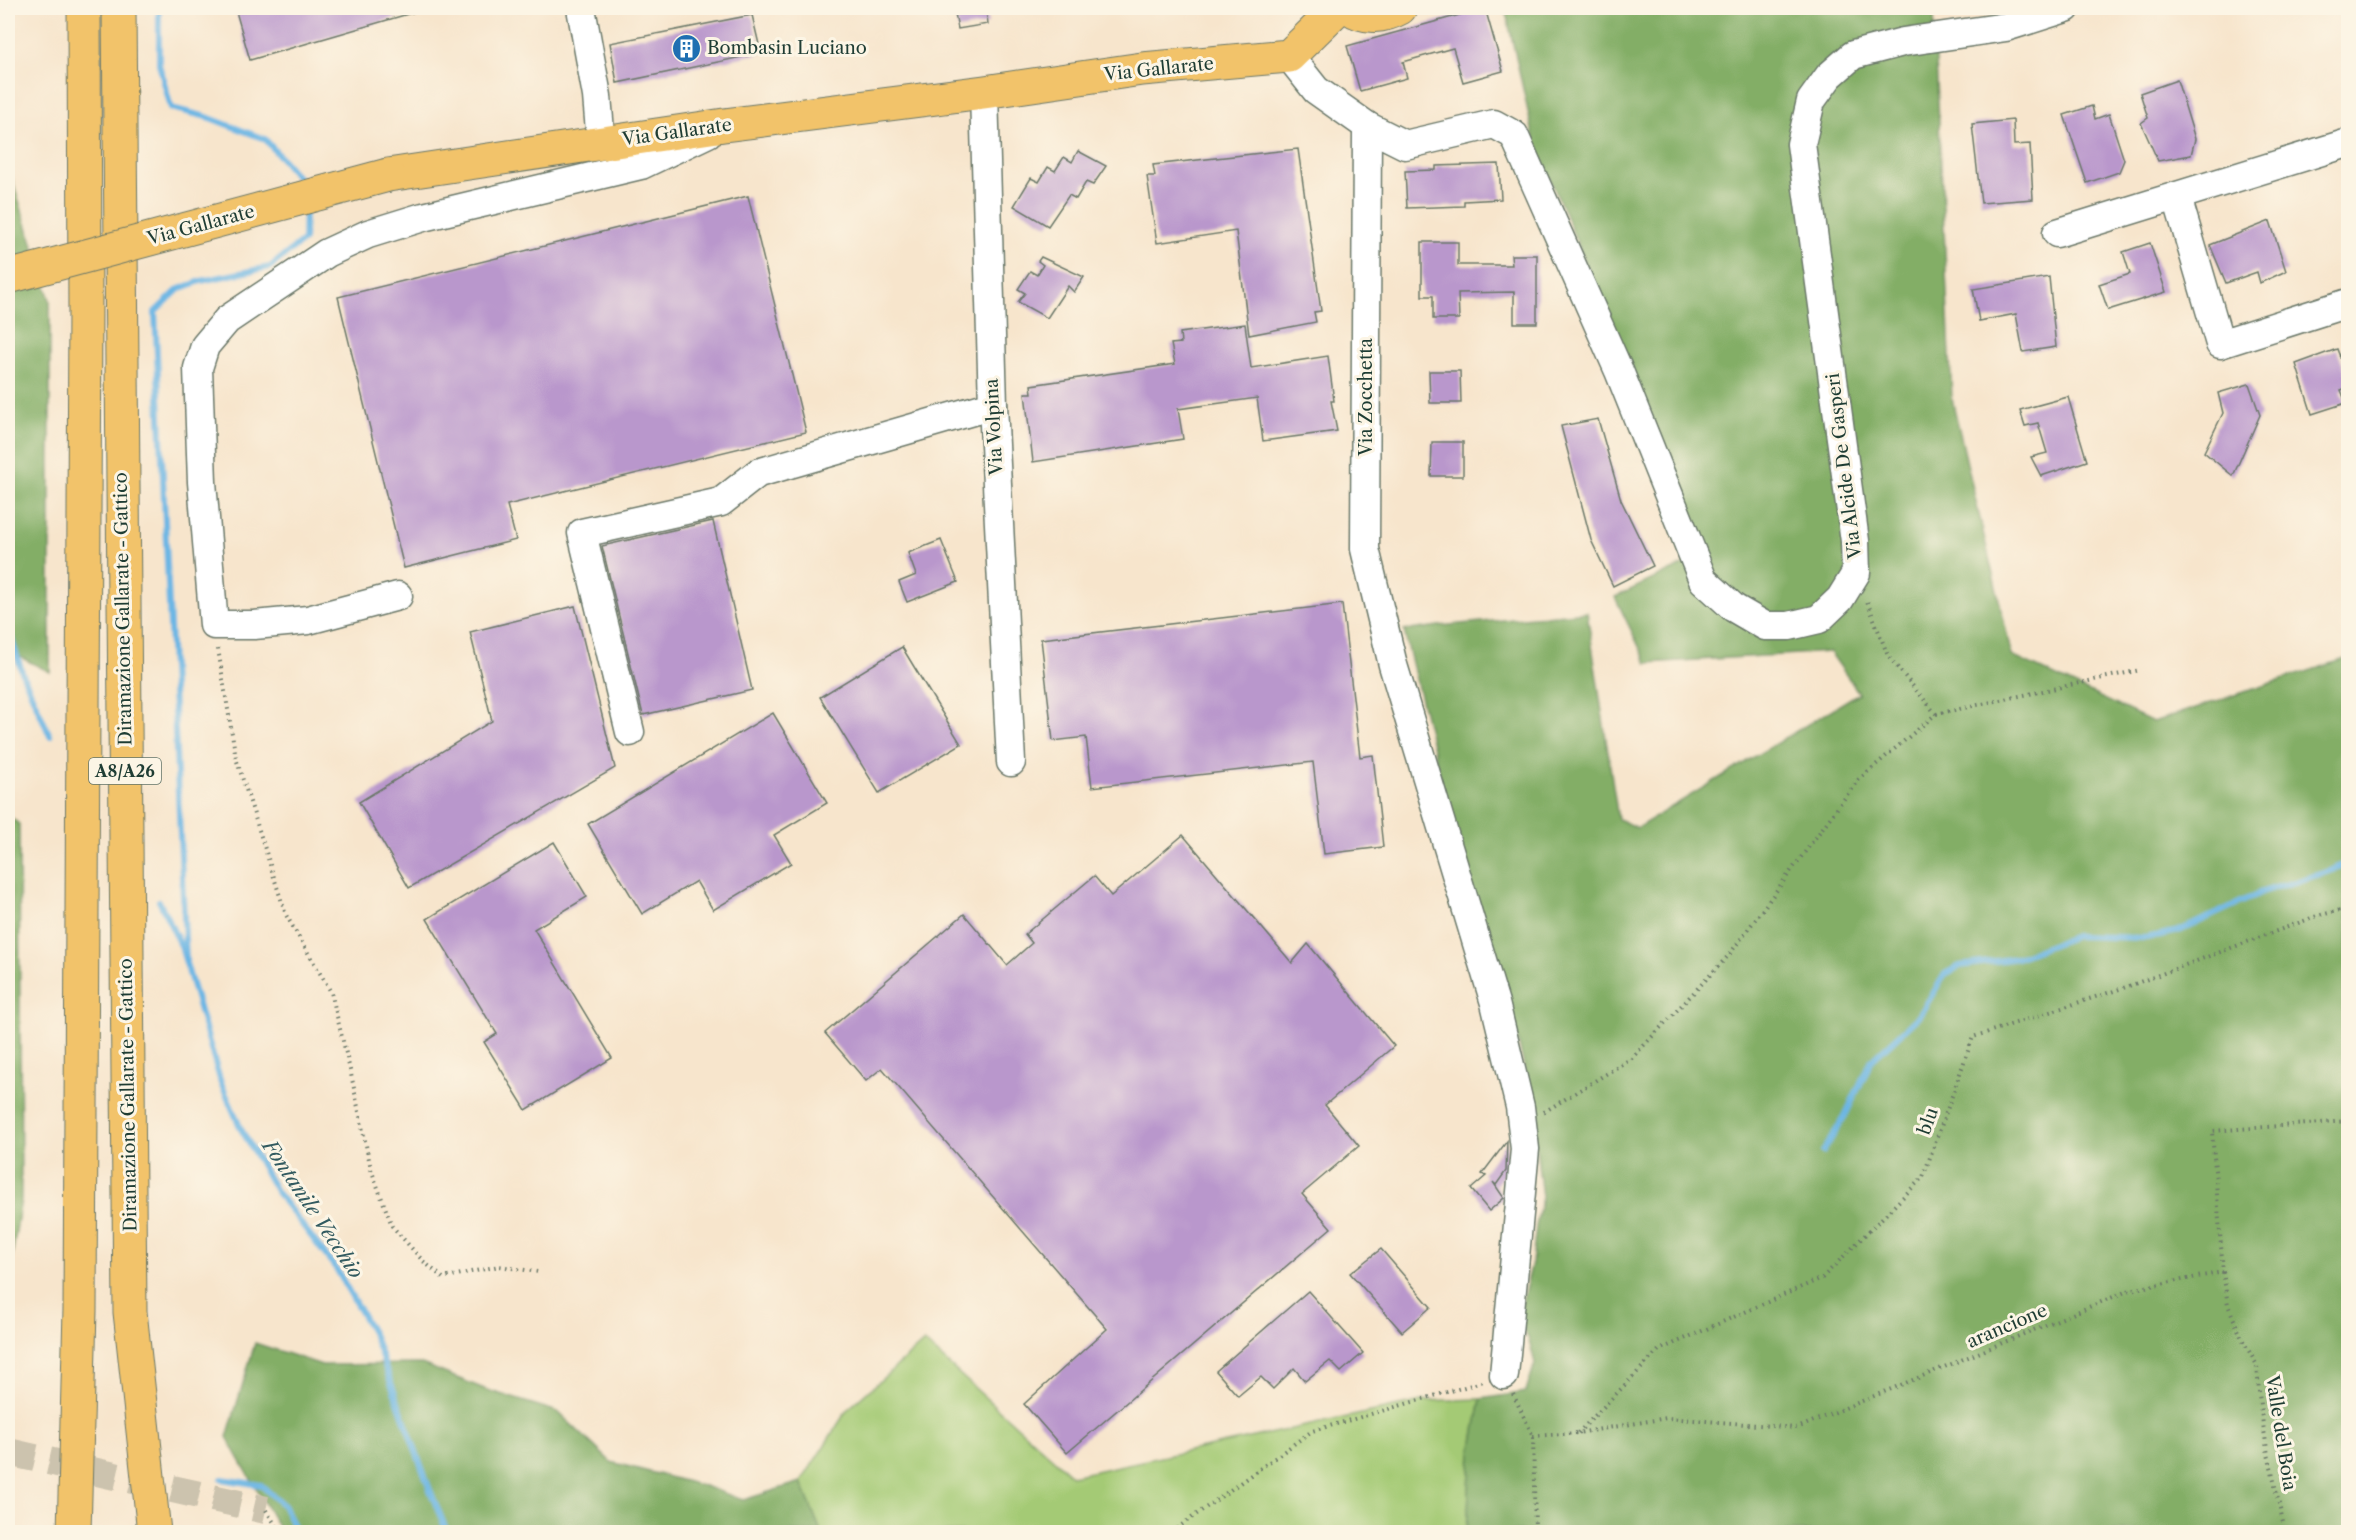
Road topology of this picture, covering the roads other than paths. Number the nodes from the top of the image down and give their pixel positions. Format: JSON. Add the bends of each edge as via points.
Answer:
{"nodes":[{"id":1,"x":84,"y":8,"type":"edge"},
{"id":2,"x":119,"y":8,"type":"edge"},
{"id":3,"x":581,"y":8,"type":"edge"},
{"id":4,"x":1338,"y":8,"type":"edge"},
{"id":5,"x":1350,"y":8,"type":"edge"},
{"id":6,"x":1400,"y":8,"type":"edge"},
{"id":7,"x":2066,"y":8,"type":"edge"},
{"id":8,"x":1289,"y":56,"type":"junction"},
{"id":9,"x":984,"y":92,"type":"junction"},
{"id":10,"x":724,"y":125,"type":"junction"},
{"id":11,"x":1367,"y":126,"type":"junction"},
{"id":12,"x":601,"y":143,"type":"junction"},
{"id":13,"x":2349,"y":143,"type":"edge"},
{"id":14,"x":2177,"y":197,"type":"junction"},
{"id":15,"x":2057,"y":233,"type":"dead end"},
{"id":16,"x":8,"y":277,"type":"edge"},
{"id":17,"x":2349,"y":303,"type":"edge"},
{"id":18,"x":993,"y":405,"type":"junction"},
{"id":19,"x":399,"y":596,"type":"dead end"},
{"id":20,"x":630,"y":732,"type":"dead end"},
{"id":21,"x":1011,"y":762,"type":"dead end"},
{"id":22,"x":1504,"y":1375,"type":"road end"},
{"id":23,"x":74,"y":1533,"type":"edge"},
{"id":24,"x":154,"y":1533,"type":"edge"}],
"edges":[{"from":1,"to":23,"type":"main road","name":"Diramazione Gallarate - Gattico","number":"A8/A26","via":[[80,1298]]},
{"from":2,"to":24,"type":"main road","name":"Diramazione Gallarate - Gattico","number":"A8/A26","via":[[130,1312]]},
{"from":3,"to":12,"type":"street"},
{"from":4,"to":8,"type":"main road"},
{"from":5,"to":6,"type":"main road","via":[[1379,16]]},
{"from":7,"to":11,"type":"street","name":"Via Alcide De Gasperi","via":[[2006,27],[1903,42],[1852,55],[1811,100],[1801,144],[1854,529],[1856,573],[1840,599],[1819,619],[1789,626],[1765,626],[1734,608],[1703,580],[1619,371],[1514,135],[1494,124],[1405,145]]},
{"from":8,"to":9,"type":"main road","name":"Via Gallarate","via":[[1142,69]]},
{"from":8,"to":11,"type":"street","name":"Via Alcide De Gasperi","via":[[1316,90]]},
{"from":9,"to":10,"type":"main road","name":"Via Gallarate"},
{"from":9,"to":18,"type":"street","name":"Via Volpina"},
{"from":10,"to":12,"type":"main road","name":"Via Gallarate"},
{"from":10,"to":19,"type":"street","via":[[641,165],[423,217],[368,234],[318,258],[227,320],[205,346],[198,368],[202,482],[214,625],[308,620]]},
{"from":11,"to":22,"type":"street","name":"Via Zocchetta","via":[[1365,549],[1393,665],[1496,1003],[1523,1125],[1525,1149]]},
{"from":12,"to":16,"type":"main road","name":"Via Gallarate","bridge":true,"via":[[388,174]]},
{"from":13,"to":14,"type":"street"},
{"from":14,"to":15,"type":"street"},
{"from":14,"to":17,"type":"street","via":[[2220,344]]},
{"from":18,"to":20,"type":"street","via":[[758,473],[721,502],[582,533]]},
{"from":18,"to":21,"type":"street","name":"Via Volpina"}]}
